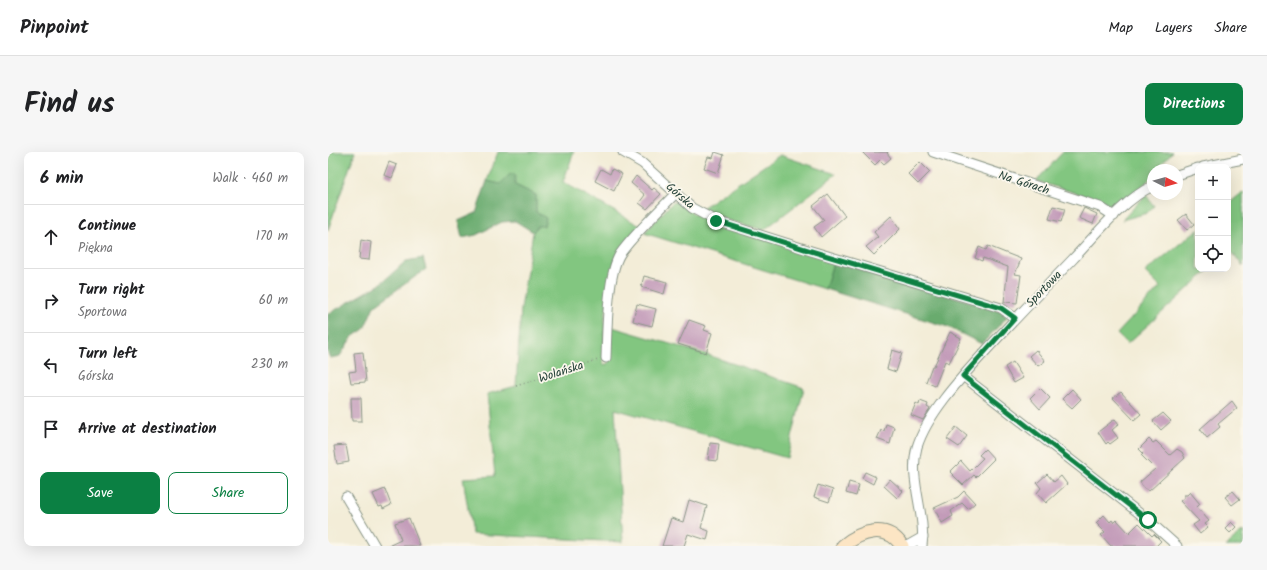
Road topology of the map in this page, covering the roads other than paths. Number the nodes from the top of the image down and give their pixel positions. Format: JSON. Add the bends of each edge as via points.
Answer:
{"nodes":[{"id":1,"x":623,"y":152,"type":"edge"},
{"id":2,"x":933,"y":152,"type":"edge"},
{"id":3,"x":1243,"y":159,"type":"edge"},
{"id":4,"x":1218,"y":164,"type":"edge"},
{"id":5,"x":1195,"y":169,"type":"edge"},
{"id":6,"x":1183,"y":173,"type":"edge"},
{"id":7,"x":1147,"y":189,"type":"edge"},
{"id":8,"x":676,"y":193,"type":"junction"},
{"id":9,"x":1114,"y":216,"type":"junction"},
{"id":10,"x":1015,"y":318,"type":"junction"},
{"id":11,"x":606,"y":358,"type":"road end"},
{"id":12,"x":963,"y":376,"type":"junction"},
{"id":13,"x":346,"y":497,"type":"dead end"},
{"id":14,"x":922,"y":542,"type":"edge"},
{"id":15,"x":375,"y":546,"type":"edge"},
{"id":16,"x":843,"y":546,"type":"edge"},
{"id":17,"x":902,"y":546,"type":"edge"},
{"id":18,"x":907,"y":546,"type":"edge"},
{"id":19,"x":1177,"y":546,"type":"edge"}],
"edges":[{"from":1,"to":8,"type":"street","name":"Górska","via":[[642,163]]},
{"from":2,"to":9,"type":"street","name":"Na Górach","via":[[1100,207]]},
{"from":3,"to":4,"type":"street"},
{"from":5,"to":6,"type":"street"},
{"from":7,"to":9,"type":"street","name":"Sportowa"},
{"from":8,"to":10,"type":"street","name":"Górska","via":[[692,208],[716,221],[1001,308]]},
{"from":8,"to":11,"type":"street","via":[[620,255],[612,287]]},
{"from":9,"to":10,"type":"street","name":"Sportowa"},
{"from":10,"to":12,"type":"street","name":"Sportowa"},
{"from":12,"to":14,"type":"street","name":"Sportowa","via":[[947,395],[917,448],[914,465],[924,530]]},
{"from":12,"to":19,"type":"street","via":[[1148,520]]},
{"from":13,"to":15,"type":"street"},
{"from":14,"to":18,"type":"street","name":"Sportowa"},
{"from":16,"to":17,"type":"street","via":[[848,541],[867,533],[884,531],[898,539]]}]}
